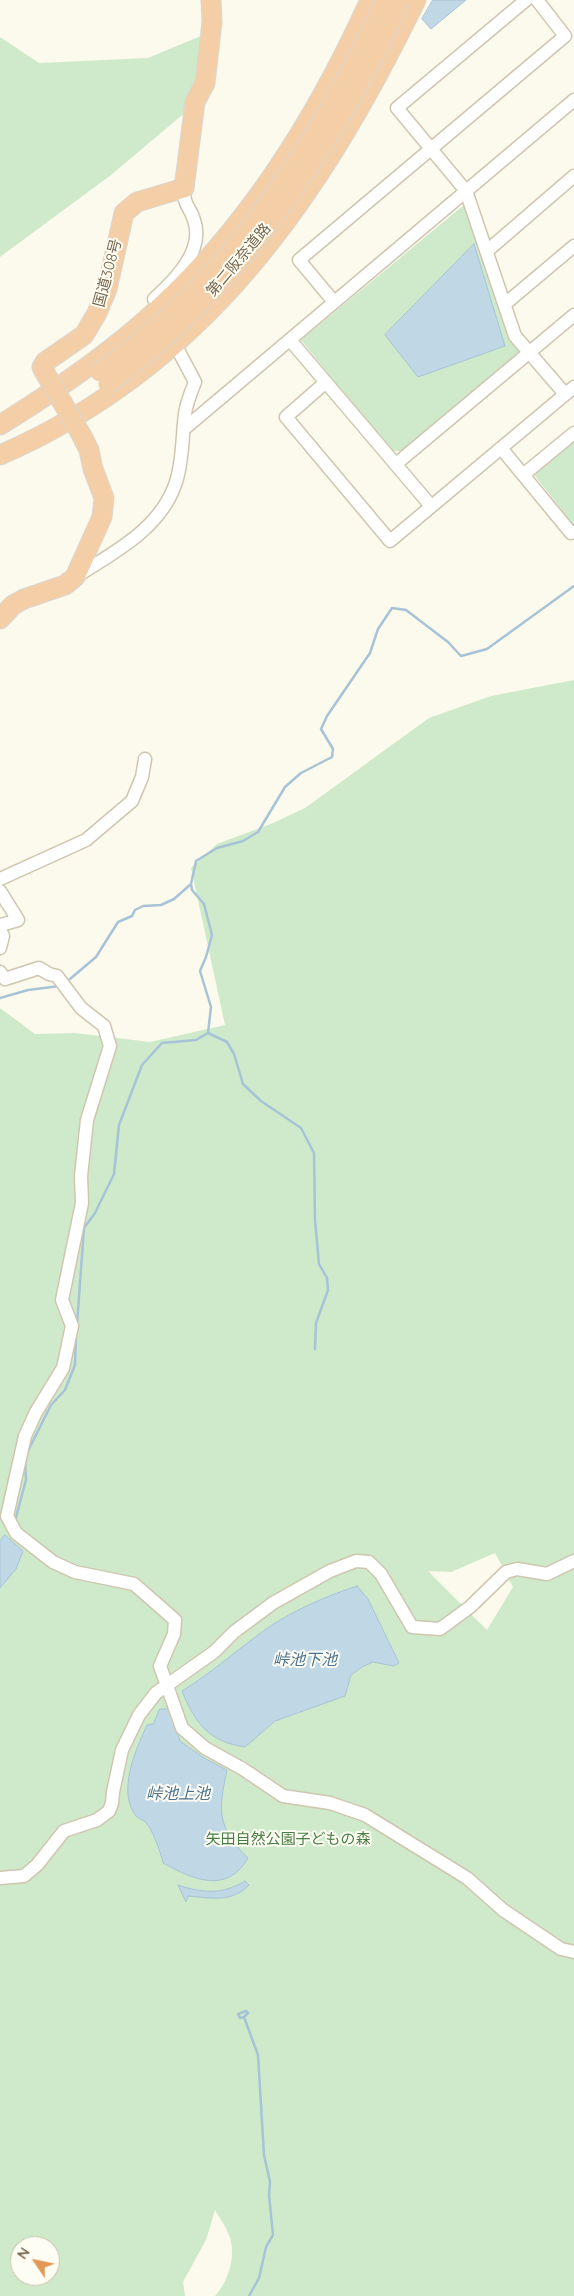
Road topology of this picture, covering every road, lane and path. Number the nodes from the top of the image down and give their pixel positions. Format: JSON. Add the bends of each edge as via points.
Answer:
{"nodes":[{"id":1,"x":211,"y":0,"type":"edge"},
{"id":2,"x":370,"y":0,"type":"edge"},
{"id":3,"x":386,"y":0,"type":"edge"},
{"id":4,"x":401,"y":0,"type":"edge"},
{"id":5,"x":416,"y":0,"type":"edge"},
{"id":6,"x":526,"y":0,"type":"edge"},
{"id":7,"x":537,"y":0,"type":"edge"},
{"id":8,"x":574,"y":100,"type":"edge"},
{"id":9,"x":430,"y":148,"type":"junction"},
{"id":10,"x":574,"y":176,"type":"edge"},
{"id":11,"x":184,"y":188,"type":"junction"},
{"id":12,"x":466,"y":192,"type":"junction"},
{"id":13,"x":574,"y":246,"type":"edge"},
{"id":14,"x":487,"y":251,"type":"junction"},
{"id":15,"x":154,"y":299,"type":"dead end"},
{"id":16,"x":334,"y":302,"type":"junction"},
{"id":17,"x":504,"y":304,"type":"junction"},
{"id":18,"x":574,"y":315,"type":"edge"},
{"id":19,"x":290,"y":340,"type":"junction"},
{"id":20,"x":178,"y":350,"type":"dead end"},
{"id":21,"x":530,"y":352,"type":"junction"},
{"id":22,"x":104,"y":378,"type":"junction"},
{"id":23,"x":326,"y":382,"type":"junction"},
{"id":24,"x":570,"y":391,"type":"edge"},
{"id":25,"x":0,"y":426,"type":"edge"},
{"id":26,"x":184,"y":429,"type":"junction"},
{"id":27,"x":0,"y":433,"type":"edge"},
{"id":28,"x":574,"y":433,"type":"edge"},
{"id":29,"x":501,"y":448,"type":"junction"},
{"id":30,"x":0,"y":450,"type":"edge"},
{"id":31,"x":0,"y":455,"type":"edge"},
{"id":32,"x":396,"y":464,"type":"junction"},
{"id":33,"x":523,"y":475,"type":"junction"},
{"id":34,"x":432,"y":506,"type":"junction"},
{"id":35,"x":574,"y":532,"type":"edge"},
{"id":36,"x":75,"y":577,"type":"junction"},
{"id":37,"x":0,"y":618,"type":"edge"},
{"id":38,"x":145,"y":759,"type":"dead end"},
{"id":39,"x":0,"y":879,"type":"edge"},
{"id":40,"x":0,"y":891,"type":"edge"},
{"id":41,"x":0,"y":930,"type":"edge"},
{"id":42,"x":0,"y":948,"type":"edge"},
{"id":43,"x":0,"y":972,"type":"edge"},
{"id":44,"x":574,"y":1561,"type":"edge"},
{"id":45,"x":168,"y":1685,"type":"junction"},
{"id":46,"x":0,"y":1878,"type":"edge"},
{"id":47,"x":574,"y":1952,"type":"edge"}],
"edges":[{"from":1,"to":11,"type":"highway","via":[[212,22],[204,82],[195,102]]},
{"from":2,"to":25,"type":"highway","via":[[338,65],[282,159],[216,248],[180,288],[130,333]]},
{"from":3,"to":22,"type":"highway","name":"第二阪奈道路","bridge":true,"via":[[350,73],[322,120],[244,235],[188,299]]},
{"from":4,"to":22,"type":"highway","name":"第二阪奈道路","bridge":true,"via":[[339,119],[256,242],[197,309],[155,348]]},
{"from":5,"to":31,"type":"highway","via":[[372,86],[314,180],[264,249],[226,294],[163,356],[116,392],[65,424]]},
{"from":6,"to":9,"type":"street","via":[[397,108]]},
{"from":7,"to":9,"type":"street","via":[[565,36]]},
{"from":8,"to":12,"type":"street"},
{"from":9,"to":12,"type":"street"},
{"from":9,"to":16,"type":"street","via":[[299,260]]},
{"from":10,"to":14,"type":"street"},
{"from":11,"to":15,"type":"street","via":[[184,203],[194,220],[196,233],[191,254],[183,271]]},
{"from":11,"to":36,"type":"highway","name":"国道308号","bridge":true,"via":[[137,202],[124,213],[107,289],[98,313],[84,335],[42,367],[89,450],[104,498],[102,517]]},
{"from":12,"to":14,"type":"street"},
{"from":12,"to":16,"type":"street"},
{"from":13,"to":17,"type":"street"},
{"from":14,"to":17,"type":"street"},
{"from":16,"to":19,"type":"street"},
{"from":17,"to":21,"type":"street","via":[[515,336]]},
{"from":18,"to":21,"type":"street"},
{"from":19,"to":23,"type":"street"},
{"from":19,"to":26,"type":"street"},
{"from":20,"to":26,"type":"street","via":[[195,382],[185,412]]},
{"from":21,"to":24,"type":"street"},
{"from":21,"to":32,"type":"street"},
{"from":22,"to":27,"type":"highway","name":"第二阪奈道路"},
{"from":22,"to":30,"type":"highway","name":"第二阪奈道路","via":[[61,416]]},
{"from":23,"to":32,"type":"street"},
{"from":23,"to":34,"type":"street","via":[[286,417],[390,540]]},
{"from":24,"to":29,"type":"street"},
{"from":26,"to":36,"type":"street","via":[[176,482],[165,504],[130,542]]},
{"from":28,"to":33,"type":"street"},
{"from":29,"to":33,"type":"street"},
{"from":29,"to":34,"type":"street"},
{"from":32,"to":34,"type":"street"},
{"from":33,"to":35,"type":"street","via":[[571,533]]},
{"from":36,"to":37,"type":"highway","via":[[65,585],[13,605]]},
{"from":38,"to":39,"type":"street","via":[[132,801],[86,840]]},
{"from":40,"to":41,"type":"street","via":[[18,920],[1,925]]},
{"from":41,"to":42,"type":"street","via":[[3,936]]},
{"from":43,"to":45,"type":"street","via":[[5,979],[38,968],[57,976],[82,1008],[104,1026],[110,1046],[88,1120],[81,1176],[82,1203],[62,1300],[72,1326],[63,1368],[25,1436],[7,1516],[16,1533],[53,1562],[75,1572],[134,1584],[175,1620],[174,1634],[160,1666]]},
{"from":44,"to":45,"type":"street","via":[[546,1574],[517,1569],[506,1572],[470,1607],[440,1628],[412,1627],[382,1574],[369,1562],[356,1561],[330,1571],[273,1603]]},
{"from":45,"to":46,"type":"street","via":[[156,1693],[139,1715],[122,1750],[109,1811],[97,1820],[64,1831],[24,1876]]},
{"from":45,"to":47,"type":"street","via":[[182,1728],[205,1748],[283,1796],[330,1803],[365,1815],[467,1878],[503,1910],[561,1949]]}]}
